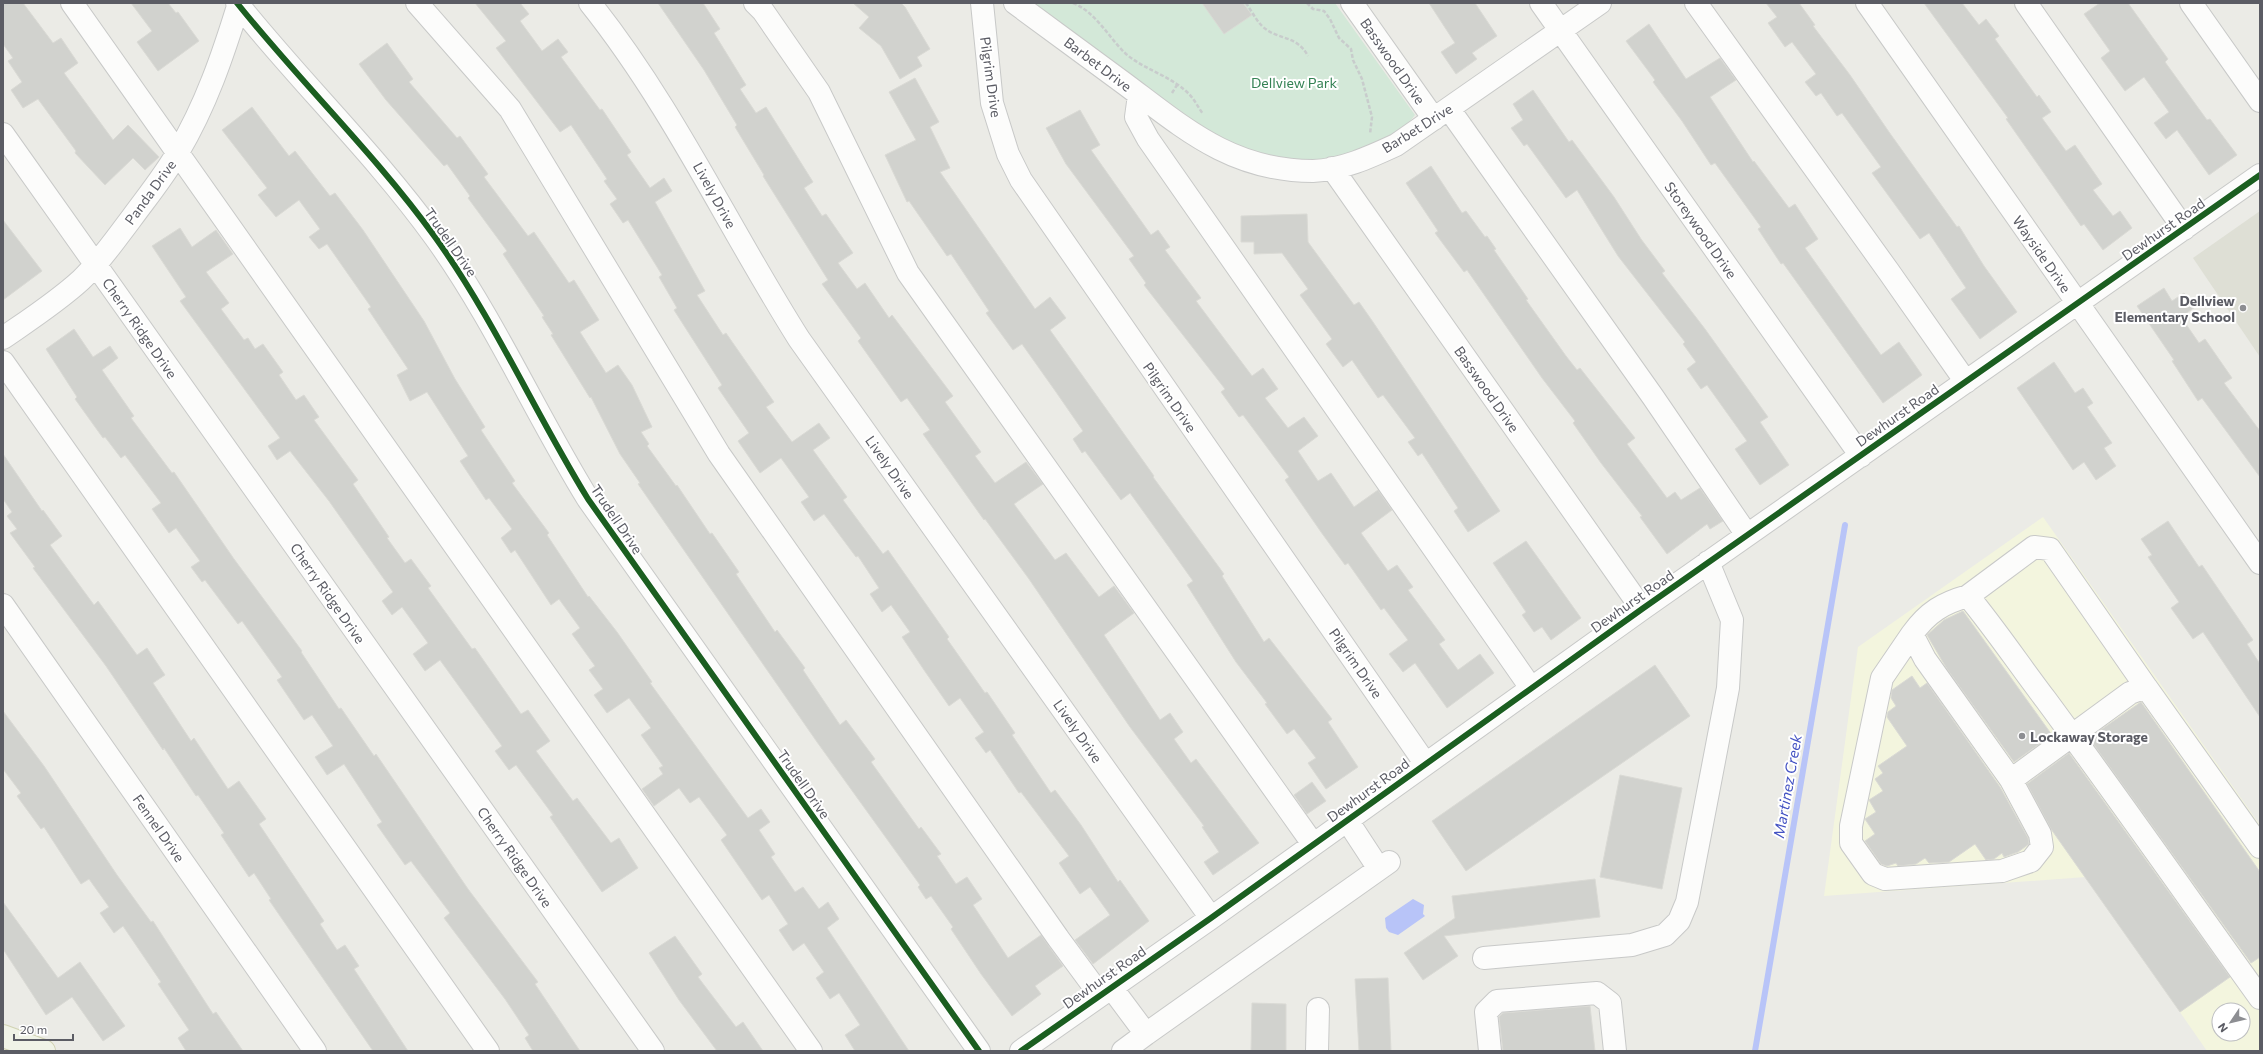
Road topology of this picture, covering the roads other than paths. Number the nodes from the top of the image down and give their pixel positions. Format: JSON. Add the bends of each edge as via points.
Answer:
{"nodes":[{"id":1,"x":72,"y":3,"type":"edge"},
{"id":2,"x":238,"y":3,"type":"edge"},
{"id":3,"x":417,"y":3,"type":"edge"},
{"id":4,"x":590,"y":3,"type":"edge"},
{"id":5,"x":754,"y":3,"type":"edge"},
{"id":6,"x":982,"y":3,"type":"edge"},
{"id":7,"x":1016,"y":3,"type":"edge"},
{"id":8,"x":1352,"y":3,"type":"edge"},
{"id":9,"x":1541,"y":3,"type":"edge"},
{"id":10,"x":1600,"y":3,"type":"edge"},
{"id":11,"x":1696,"y":3,"type":"edge"},
{"id":12,"x":1867,"y":3,"type":"edge"},
{"id":13,"x":2026,"y":3,"type":"edge"},
{"id":14,"x":2191,"y":3,"type":"edge"},
{"id":15,"x":1561,"y":31,"type":"junction"},
{"id":16,"x":1139,"y":94,"type":"junction"},
{"id":17,"x":2260,"y":101,"type":"edge"},
{"id":18,"x":1442,"y":114,"type":"junction"},
{"id":19,"x":3,"y":134,"type":"edge"},
{"id":20,"x":178,"y":153,"type":"junction"},
{"id":21,"x":1332,"y":168,"type":"junction"},
{"id":22,"x":2260,"y":175,"type":"edge"},
{"id":23,"x":2184,"y":229,"type":"junction"},
{"id":24,"x":95,"y":265,"type":"junction"},
{"id":25,"x":2078,"y":304,"type":"junction"},
{"id":26,"x":3,"y":338,"type":"edge"},
{"id":27,"x":3,"y":362,"type":"edge"},
{"id":28,"x":1966,"y":382,"type":"junction"},
{"id":29,"x":1861,"y":456,"type":"junction"},
{"id":30,"x":1747,"y":535,"type":"junction"},
{"id":31,"x":1708,"y":562,"type":"junction"},
{"id":32,"x":2260,"y":563,"type":"edge"},
{"id":33,"x":1968,"y":596,"type":"junction"},
{"id":34,"x":3,"y":605,"type":"edge"},
{"id":35,"x":1642,"y":609,"type":"junction"},
{"id":36,"x":1912,"y":634,"type":"junction"},
{"id":37,"x":2146,"y":687,"type":"junction"},
{"id":38,"x":1531,"y":688,"type":"junction"},
{"id":39,"x":2072,"y":734,"type":"junction"},
{"id":40,"x":1426,"y":763,"type":"junction"},
{"id":41,"x":2011,"y":780,"type":"junction"},
{"id":42,"x":1347,"y":820,"type":"junction"},
{"id":43,"x":1313,"y":844,"type":"junction"},
{"id":44,"x":2260,"y":847,"type":"edge"},
{"id":45,"x":1210,"y":918,"type":"junction"},
{"id":46,"x":1484,"y":958,"type":"dead end"},
{"id":47,"x":1106,"y":991,"type":"junction"},
{"id":48,"x":2260,"y":998,"type":"edge"},
{"id":49,"x":1318,"y":1009,"type":"dead end"},
{"id":50,"x":1146,"y":1034,"type":"junction"},
{"id":51,"x":3,"y":1036,"type":"edge"},
{"id":52,"x":44,"y":1051,"type":"edge"},
{"id":53,"x":316,"y":1051,"type":"edge"},
{"id":54,"x":488,"y":1051,"type":"edge"},
{"id":55,"x":653,"y":1051,"type":"edge"},
{"id":56,"x":811,"y":1051,"type":"edge"},
{"id":57,"x":979,"y":1051,"type":"edge"},
{"id":58,"x":1021,"y":1051,"type":"edge"},
{"id":59,"x":1123,"y":1051,"type":"edge"},
{"id":60,"x":1317,"y":1051,"type":"edge"},
{"id":61,"x":1490,"y":1051,"type":"edge"},
{"id":62,"x":1615,"y":1051,"type":"edge"}],
"edges":[{"from":1,"to":20,"type":"street"},
{"from":2,"to":20,"type":"street","name":"Panda Drive","via":[[211,87]]},
{"from":2,"to":57,"type":"street","name":"Trudell Drive","via":[[404,196],[435,237],[486,316],[558,451],[588,499]]},
{"from":3,"to":47,"type":"street","via":[[510,109],[718,454],[1058,938]]},
{"from":4,"to":45,"type":"street","name":"Lively Drive","via":[[658,97],[764,283],[799,339]]},
{"from":5,"to":43,"type":"street","via":[[763,11],[819,92],[908,273]]},
{"from":6,"to":40,"type":"street","name":"Pilgrim Drive","via":[[992,103],[1008,154],[1021,180]]},
{"from":7,"to":16,"type":"street","name":"Barbet Drive"},
{"from":8,"to":18,"type":"street","name":"Basswood Drive"},
{"from":9,"to":15,"type":"street","name":"Storeywood Drive"},
{"from":10,"to":15,"type":"street","name":"Barbet Drive"},
{"from":11,"to":28,"type":"street","via":[[1767,99]]},
{"from":12,"to":25,"type":"street","name":"Wayside Drive"},
{"from":13,"to":23,"type":"street"},
{"from":14,"to":17,"type":"street"},
{"from":15,"to":18,"type":"street","name":"Barbet Drive"},
{"from":15,"to":29,"type":"street","name":"Storeywood Drive"},
{"from":16,"to":21,"type":"street","name":"Barbet Drive","via":[[1197,138],[1235,157],[1274,167],[1313,171]]},
{"from":16,"to":38,"type":"street","via":[[1136,117],[1148,139]]},
{"from":18,"to":21,"type":"street","name":"Barbet Drive","via":[[1396,145],[1361,161]]},
{"from":18,"to":30,"type":"street","name":"Basswood Drive","via":[[1653,397]]},
{"from":19,"to":24,"type":"street","name":"Cherry Ridge Drive"},
{"from":20,"to":24,"type":"street","name":"Panda Drive"},
{"from":20,"to":56,"type":"street"},
{"from":21,"to":35,"type":"street","name":"Basswood Drive"},
{"from":22,"to":23,"type":"street","name":"Dewhurst Road"},
{"from":23,"to":25,"type":"street","name":"Dewhurst Road"},
{"from":24,"to":26,"type":"street","name":"Panda Drive","via":[[58,299]]},
{"from":24,"to":55,"type":"street","name":"Cherry Ridge Drive"},
{"from":25,"to":28,"type":"street","name":"Dewhurst Road"},
{"from":25,"to":32,"type":"street","name":"Wayside Drive"},
{"from":27,"to":54,"type":"street"},
{"from":28,"to":29,"type":"street","name":"Dewhurst Road"},
{"from":29,"to":30,"type":"street","name":"Dewhurst Road"},
{"from":30,"to":31,"type":"street","name":"Dewhurst Road"},
{"from":31,"to":35,"type":"street","name":"Dewhurst Road"},
{"from":31,"to":46,"type":"street","via":[[1732,620],[1728,688],[1687,902],[1679,921],[1665,935],[1632,945]]},
{"from":33,"to":36,"type":"street","via":[[1946,602],[1919,624]]},
{"from":33,"to":37,"type":"street","via":[[2034,547],[2050,549]]},
{"from":33,"to":39,"type":"street"},
{"from":34,"to":53,"type":"street","name":"Fennel Drive"},
{"from":35,"to":38,"type":"street","name":"Dewhurst Road"},
{"from":36,"to":41,"type":"street","via":[[1925,659]]},
{"from":36,"to":41,"type":"street","via":[[1882,678],[1851,826],[1851,843],[1873,874],[1884,878],[2002,871],[2031,861],[2042,847],[2040,834]]},
{"from":37,"to":39,"type":"street","via":[[2130,693]]},
{"from":37,"to":44,"type":"street"},
{"from":38,"to":40,"type":"street","name":"Dewhurst Road"},
{"from":39,"to":41,"type":"street"},
{"from":39,"to":48,"type":"street"},
{"from":40,"to":42,"type":"street","name":"Dewhurst Road"},
{"from":42,"to":43,"type":"street","name":"Dewhurst Road"},
{"from":42,"to":50,"type":"street","via":[[1384,866]]},
{"from":43,"to":45,"type":"street","name":"Dewhurst Road"},
{"from":45,"to":47,"type":"street","name":"Dewhurst Road"},
{"from":47,"to":50,"type":"street"},
{"from":47,"to":58,"type":"street","name":"Dewhurst Road"},
{"from":49,"to":60,"type":"street"},
{"from":50,"to":59,"type":"street"},
{"from":51,"to":52,"type":"main road"},
{"from":61,"to":62,"type":"street","via":[[1486,1012],[1496,1001],[1597,993],[1610,1003]]}]}
